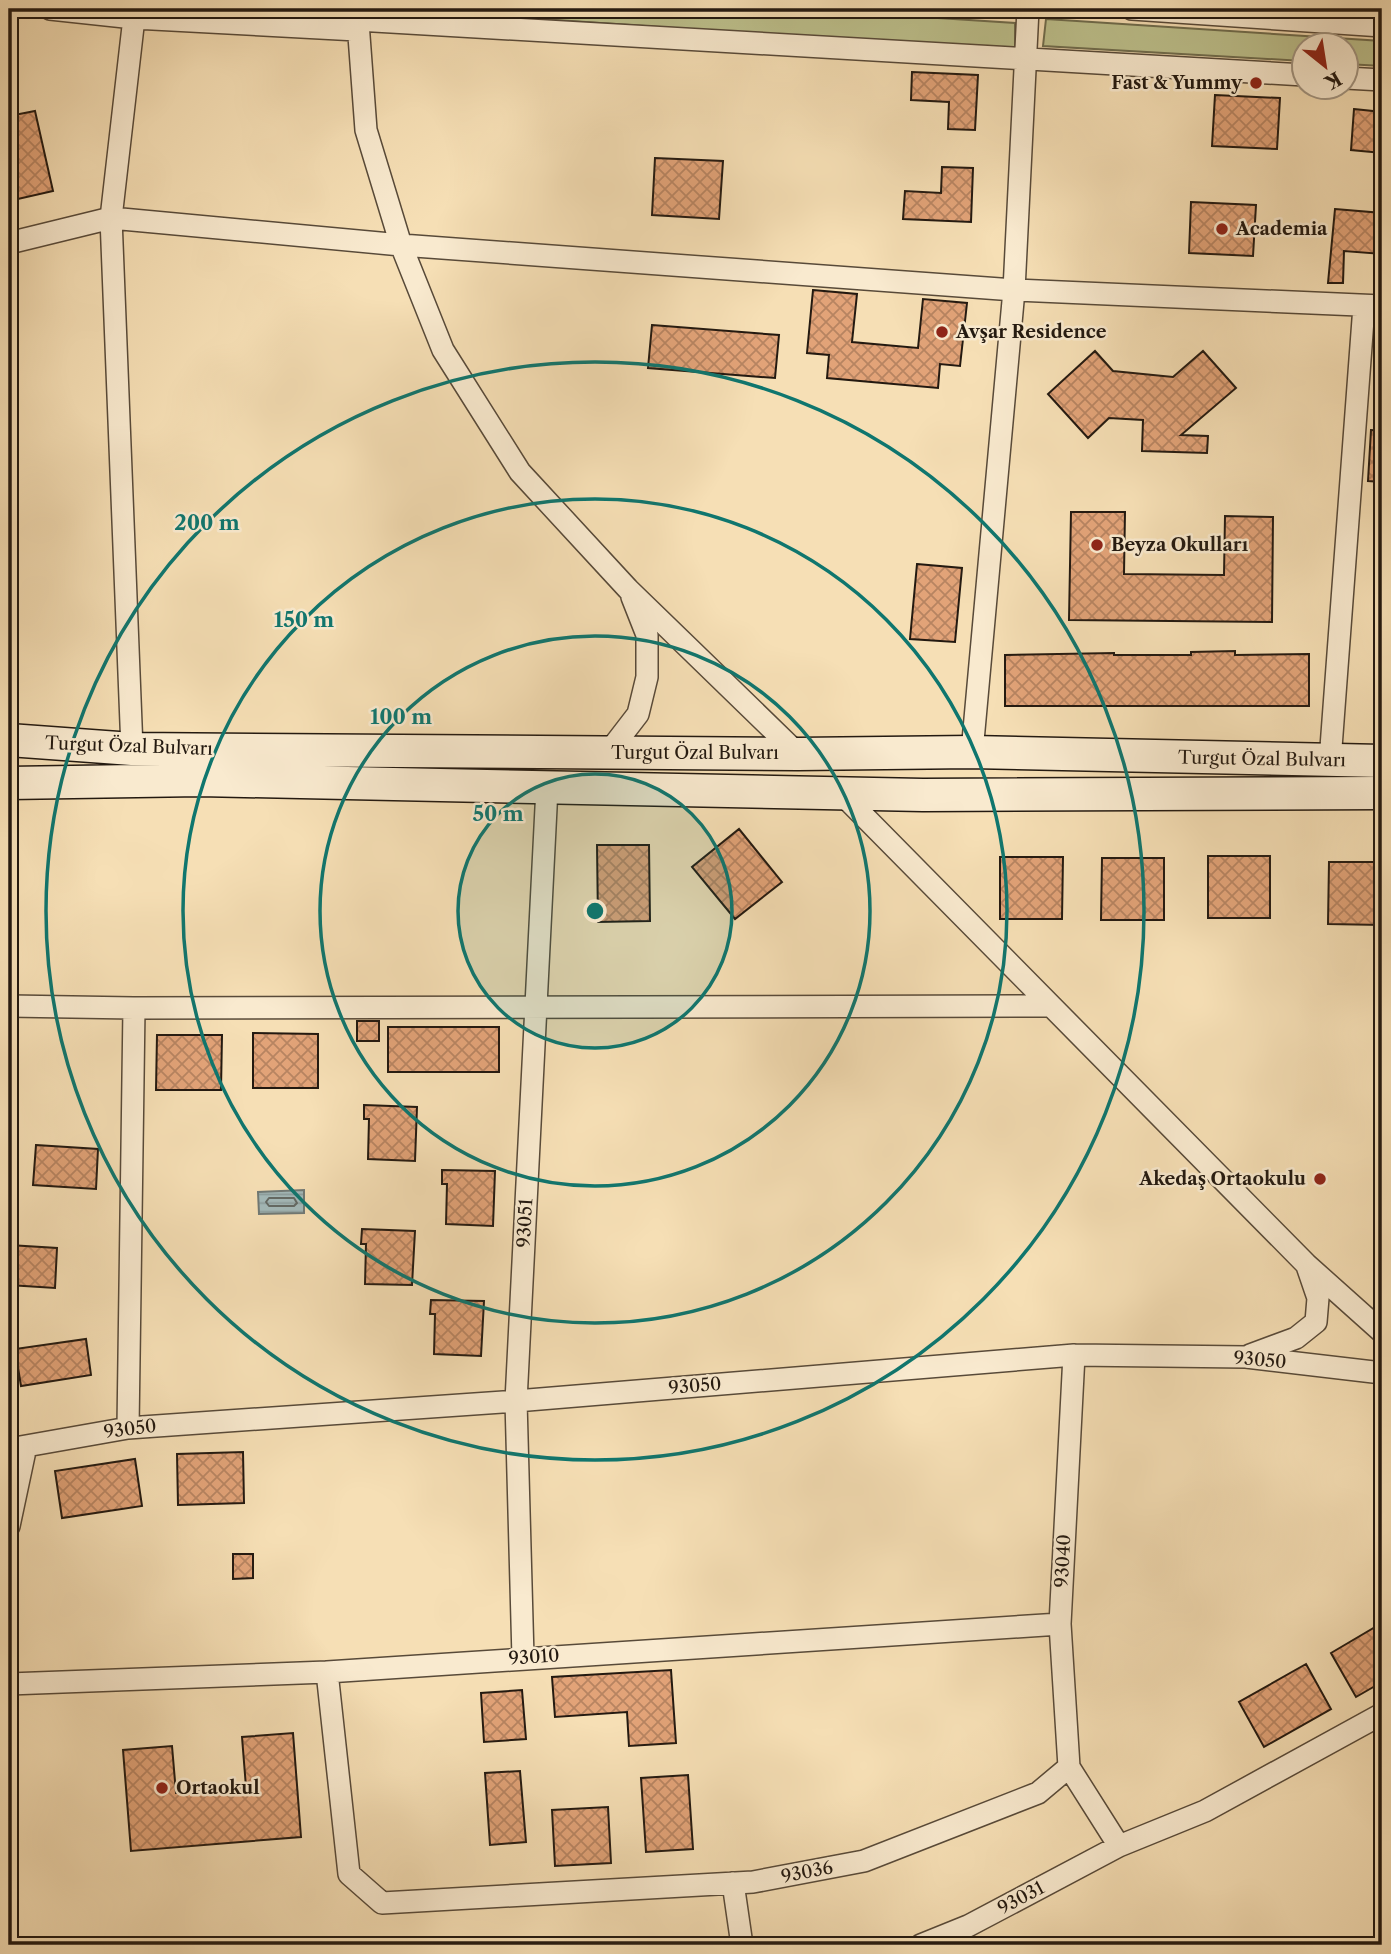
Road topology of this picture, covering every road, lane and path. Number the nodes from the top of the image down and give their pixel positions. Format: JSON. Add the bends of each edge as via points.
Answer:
{"nodes":[{"id":1,"x":50,"y":9,"type":"edge"},
{"id":2,"x":1028,"y":9,"type":"edge"},
{"id":3,"x":1132,"y":9,"type":"edge"},
{"id":4,"x":134,"y":13,"type":"edge"},
{"id":5,"x":357,"y":19,"type":"edge"},
{"id":6,"x":1382,"y":26,"type":"edge"},
{"id":7,"x":1025,"y":59,"type":"junction"},
{"id":8,"x":1290,"y":74,"type":"edge"},
{"id":9,"x":1360,"y":79,"type":"edge"},
{"id":10,"x":1382,"y":80,"type":"edge"},
{"id":11,"x":111,"y":218,"type":"junction"},
{"id":12,"x":9,"y":243,"type":"edge"},
{"id":13,"x":401,"y":245,"type":"junction"},
{"id":14,"x":1014,"y":290,"type":"junction"},
{"id":15,"x":1373,"y":306,"type":"edge"},
{"id":16,"x":628,"y":589,"type":"junction"},
{"id":17,"x":9,"y":740,"type":"edge"},
{"id":18,"x":132,"y":749,"type":"junction"},
{"id":19,"x":972,"y":752,"type":"junction"},
{"id":20,"x":608,"y":753,"type":"junction"},
{"id":21,"x":799,"y":754,"type":"junction"},
{"id":22,"x":1330,"y":761,"type":"junction"},
{"id":23,"x":1382,"y":761,"type":"edge"},
{"id":24,"x":9,"y":783,"type":"edge"},
{"id":25,"x":547,"y":788,"type":"junction"},
{"id":26,"x":840,"y":792,"type":"junction"},
{"id":27,"x":1382,"y":793,"type":"edge"},
{"id":28,"x":9,"y":1006,"type":"edge"},
{"id":29,"x":1051,"y":1006,"type":"junction"},
{"id":30,"x":535,"y":1007,"type":"junction"},
{"id":31,"x":134,"y":1008,"type":"junction"},
{"id":32,"x":1306,"y":1264,"type":"junction"},
{"id":33,"x":1382,"y":1332,"type":"edge"},
{"id":34,"x":1074,"y":1355,"type":"junction"},
{"id":35,"x":1246,"y":1357,"type":"junction"},
{"id":36,"x":1382,"y":1373,"type":"edge"},
{"id":37,"x":516,"y":1401,"type":"junction"},
{"id":38,"x":128,"y":1427,"type":"junction"},
{"id":39,"x":18,"y":1448,"type":"edge"},
{"id":40,"x":9,"y":1526,"type":"edge"},
{"id":41,"x":1060,"y":1624,"type":"junction"},
{"id":42,"x":523,"y":1658,"type":"junction"},
{"id":43,"x":327,"y":1672,"type":"junction"},
{"id":44,"x":9,"y":1684,"type":"edge"},
{"id":45,"x":1382,"y":1714,"type":"edge"},
{"id":46,"x":1069,"y":1767,"type":"junction"},
{"id":47,"x":1119,"y":1846,"type":"junction"},
{"id":48,"x":733,"y":1883,"type":"junction"},
{"id":49,"x":742,"y":1945,"type":"edge"},
{"id":50,"x":921,"y":1945,"type":"edge"}],
"edges":[{"from":1,"to":4,"type":"street"},
{"from":2,"to":7,"type":"street"},
{"from":3,"to":6,"type":"street"},
{"from":4,"to":5,"type":"street"},
{"from":4,"to":11,"type":"street"},
{"from":5,"to":7,"type":"street"},
{"from":5,"to":13,"type":"street","via":[[366,130]]},
{"from":7,"to":8,"type":"street"},
{"from":7,"to":14,"type":"street"},
{"from":9,"to":10,"type":"street"},
{"from":11,"to":12,"type":"street"},
{"from":11,"to":13,"type":"street"},
{"from":11,"to":18,"type":"street"},
{"from":13,"to":14,"type":"street"},
{"from":13,"to":16,"type":"street","via":[[443,350],[520,472]]},
{"from":14,"to":15,"type":"street"},
{"from":14,"to":19,"type":"street"},
{"from":15,"to":22,"type":"street"},
{"from":16,"to":20,"type":"street","via":[[647,635],[647,677],[638,714]]},
{"from":16,"to":21,"type":"street"},
{"from":17,"to":18,"type":"main road","name":"Turgut Özal Bulvarı"},
{"from":18,"to":20,"type":"main road","name":"Turgut Özal Bulvarı"},
{"from":19,"to":21,"type":"main road","name":"Turgut Özal Bulvarı"},
{"from":19,"to":22,"type":"main road","name":"Turgut Özal Bulvarı"},
{"from":20,"to":21,"type":"main road","name":"Turgut Özal Bulvarı"},
{"from":22,"to":23,"type":"main road","name":"Turgut Özal Bulvarı"},
{"from":24,"to":25,"type":"main road","name":"Turgut Özal Bulvarı","via":[[200,780]]},
{"from":25,"to":26,"type":"main road","name":"Turgut Özal Bulvarı"},
{"from":25,"to":30,"type":"street","name":"93051"},
{"from":26,"to":27,"type":"main road","name":"Turgut Özal Bulvarı"},
{"from":26,"to":29,"type":"street"},
{"from":28,"to":31,"type":"street"},
{"from":29,"to":30,"type":"street"},
{"from":29,"to":32,"type":"street"},
{"from":30,"to":31,"type":"street"},
{"from":30,"to":37,"type":"street","name":"93051"},
{"from":31,"to":38,"type":"street"},
{"from":32,"to":33,"type":"street"},
{"from":32,"to":35,"type":"street","via":[[1318,1298],[1316,1322],[1296,1338]]},
{"from":34,"to":35,"type":"street","name":"93050"},
{"from":34,"to":37,"type":"street","name":"93050"},
{"from":34,"to":41,"type":"street","name":"93040"},
{"from":35,"to":36,"type":"street","name":"93050"},
{"from":37,"to":38,"type":"street","name":"93050"},
{"from":37,"to":42,"type":"street","name":"93051"},
{"from":38,"to":39,"type":"street","name":"93050"},
{"from":39,"to":40,"type":"street"},
{"from":41,"to":42,"type":"street","name":"93010"},
{"from":41,"to":46,"type":"street","name":"93040"},
{"from":42,"to":43,"type":"street","name":"93010"},
{"from":43,"to":44,"type":"street","name":"93010"},
{"from":43,"to":48,"type":"street","name":"93036","via":[[349,1874],[382,1903]]},
{"from":45,"to":47,"type":"street","via":[[1205,1811]]},
{"from":46,"to":47,"type":"street"},
{"from":46,"to":48,"type":"street","name":"93036","via":[[1038,1793],[864,1861]]},
{"from":47,"to":50,"type":"street","name":"93031","via":[[968,1926]]},
{"from":48,"to":49,"type":"street"}]}
